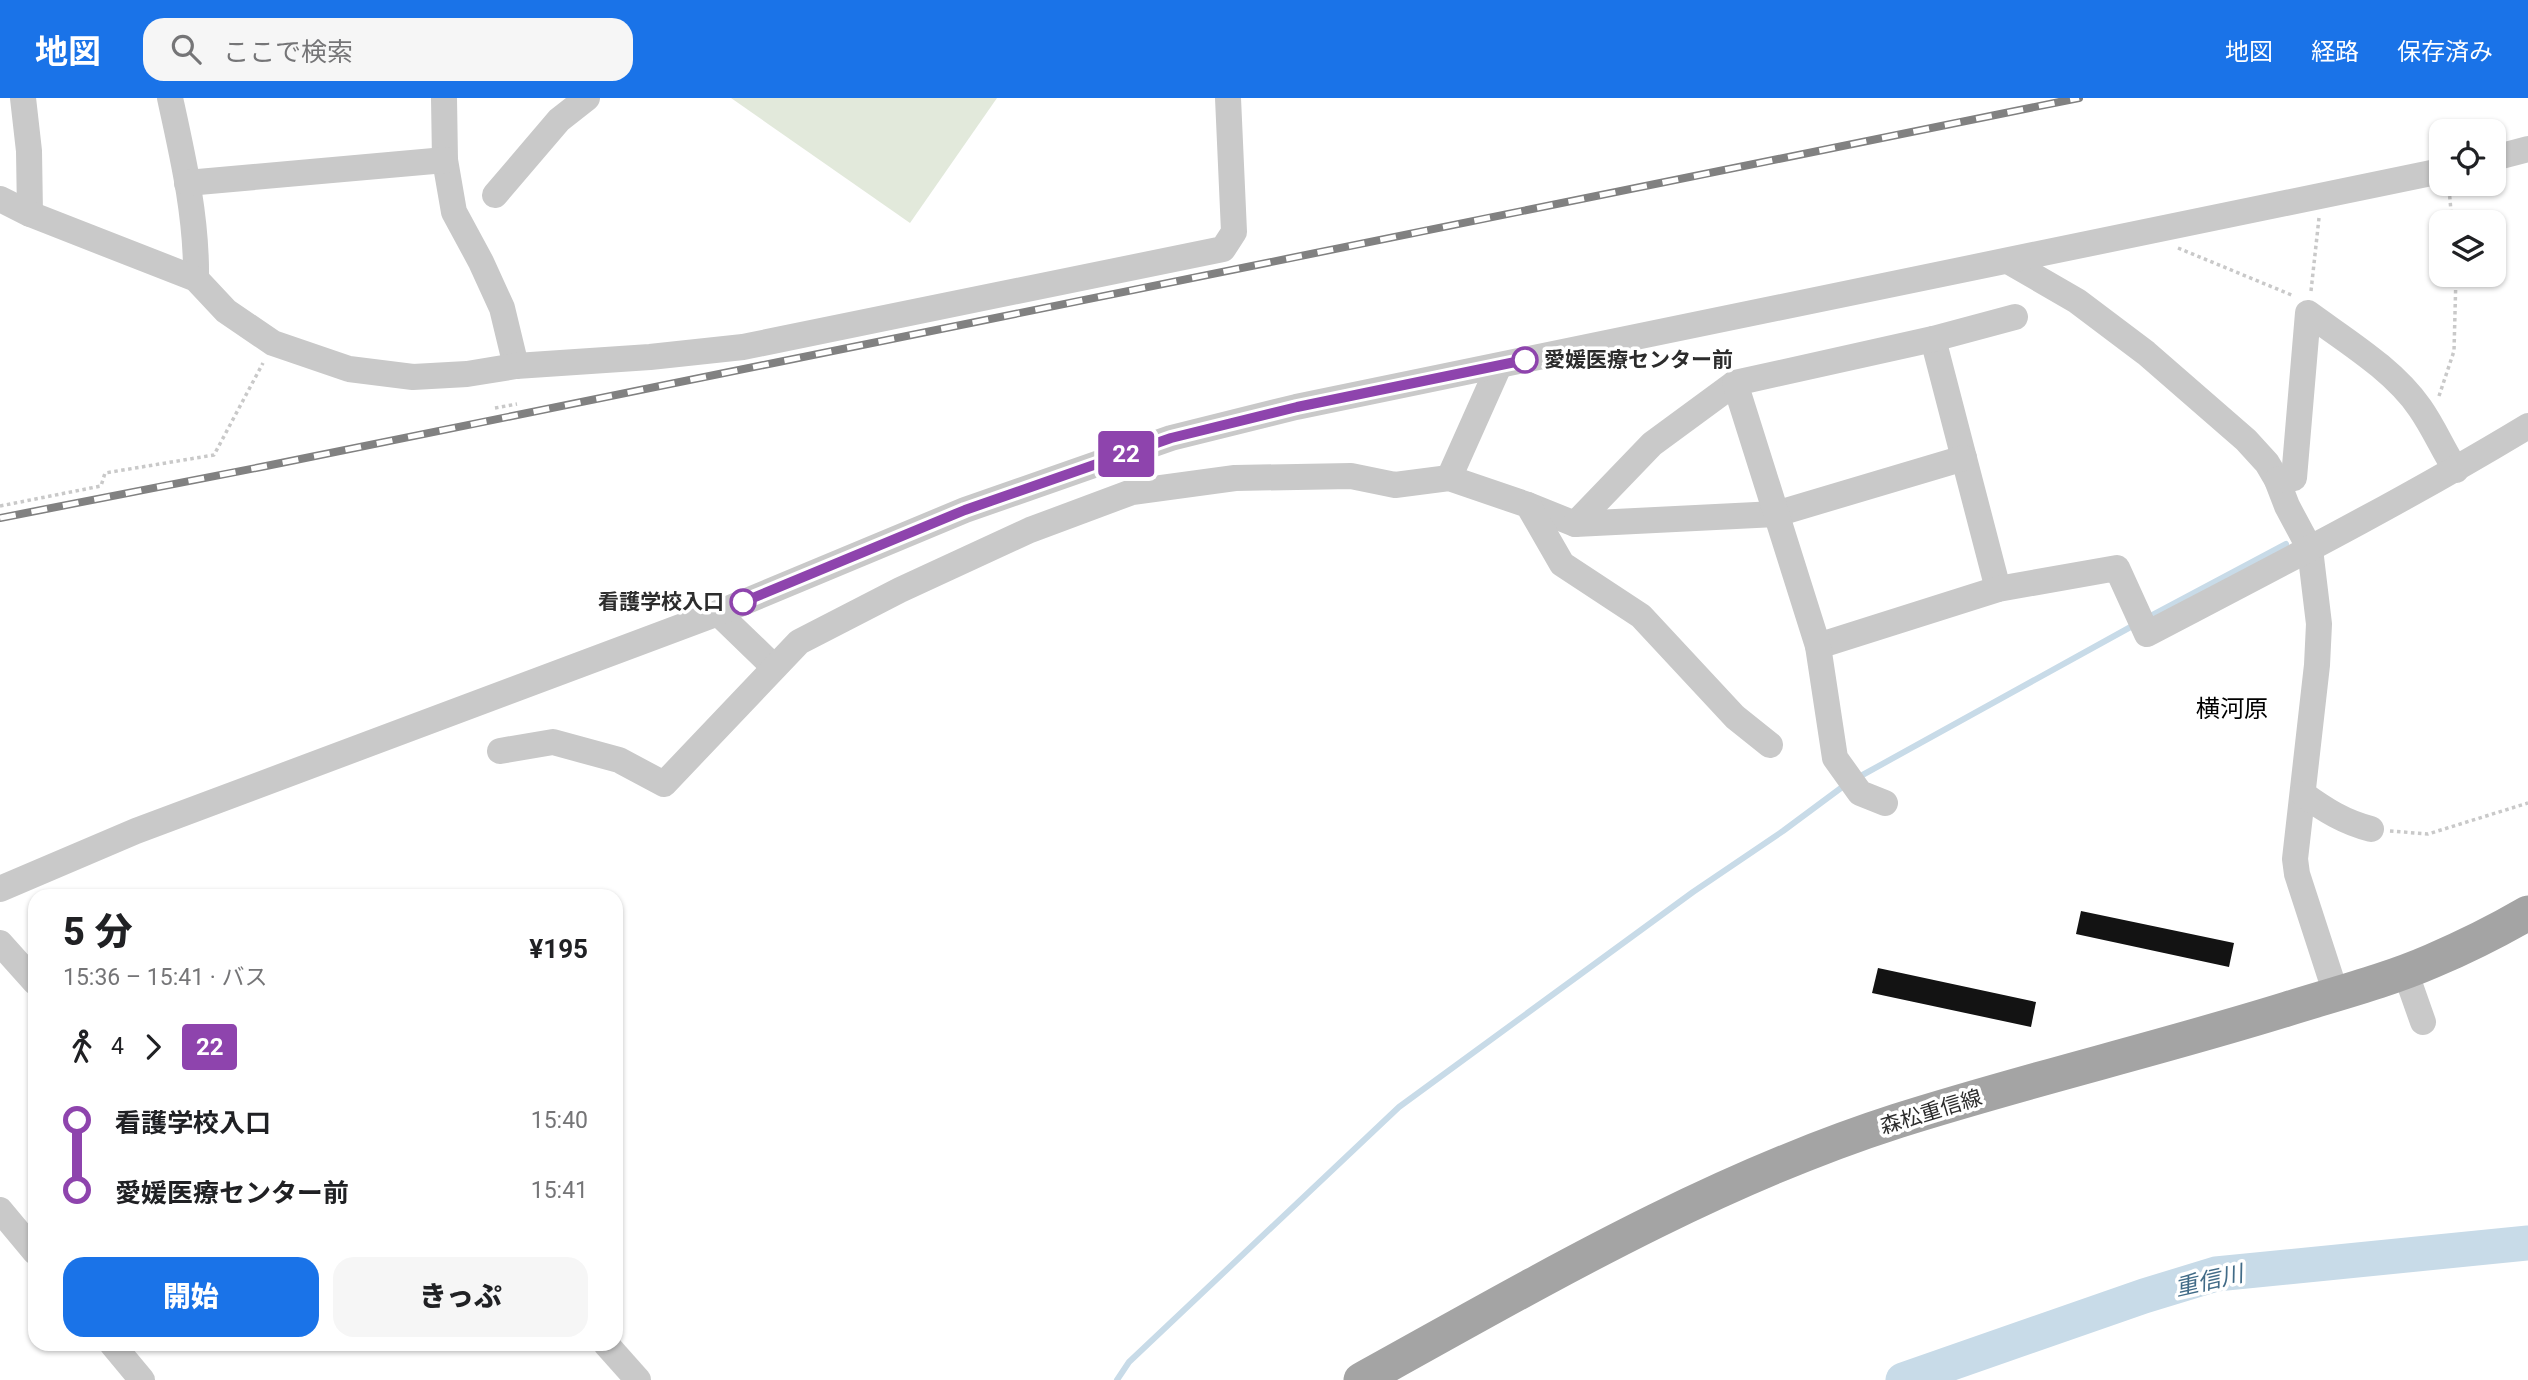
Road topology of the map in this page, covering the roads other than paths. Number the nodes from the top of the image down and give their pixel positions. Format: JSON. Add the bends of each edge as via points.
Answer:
{"nodes":[{"id":1,"x":23,"y":98,"type":"edge"},
{"id":2,"x":170,"y":98,"type":"edge"},
{"id":3,"x":444,"y":98,"type":"edge"},
{"id":4,"x":587,"y":98,"type":"edge"},
{"id":5,"x":1228,"y":98,"type":"edge"},
{"id":6,"x":2528,"y":149,"type":"edge"},
{"id":7,"x":2506,"y":155,"type":"edge"},
{"id":8,"x":445,"y":160,"type":"junction"},
{"id":9,"x":2429,"y":173,"type":"edge"},
{"id":10,"x":187,"y":183,"type":"junction"},
{"id":11,"x":495,"y":195,"type":"dead end"},
{"id":12,"x":0,"y":199,"type":"edge"},
{"id":13,"x":30,"y":214,"type":"junction"},
{"id":14,"x":2008,"y":261,"type":"junction"},
{"id":15,"x":196,"y":279,"type":"junction"},
{"id":16,"x":2015,"y":317,"type":"dead end"},
{"id":17,"x":1933,"y":339,"type":"junction"},
{"id":18,"x":516,"y":366,"type":"junction"},
{"id":19,"x":1499,"y":366,"type":"junction"},
{"id":20,"x":1735,"y":383,"type":"junction"},
{"id":21,"x":2528,"y":426,"type":"edge"},
{"id":22,"x":1964,"y":458,"type":"junction"},
{"id":23,"x":2452,"y":464,"type":"junction"},
{"id":24,"x":1449,"y":478,"type":"junction"},
{"id":25,"x":2277,"y":480,"type":"junction"},
{"id":26,"x":1528,"y":505,"type":"junction"},
{"id":27,"x":1776,"y":514,"type":"junction"},
{"id":28,"x":1575,"y":524,"type":"junction"},
{"id":29,"x":2310,"y":549,"type":"junction"},
{"id":30,"x":1998,"y":589,"type":"junction"},
{"id":31,"x":719,"y":613,"type":"junction"},
{"id":32,"x":1818,"y":646,"type":"junction"},
{"id":33,"x":774,"y":667,"type":"junction"},
{"id":34,"x":1770,"y":745,"type":"dead end"},
{"id":35,"x":500,"y":751,"type":"dead end"},
{"id":36,"x":2303,"y":794,"type":"junction"},
{"id":37,"x":1885,"y":803,"type":"dead end"},
{"id":38,"x":2371,"y":829,"type":"road end"},
{"id":39,"x":0,"y":889,"type":"edge"},
{"id":40,"x":2528,"y":913,"type":"edge"},
{"id":41,"x":0,"y":943,"type":"edge"},
{"id":42,"x":2405,"y":971,"type":"junction"},
{"id":43,"x":28,"y":974,"type":"edge"},
{"id":44,"x":2336,"y":993,"type":"junction"},
{"id":45,"x":2423,"y":1022,"type":"dead end"},
{"id":46,"x":0,"y":1210,"type":"edge"},
{"id":47,"x":28,"y":1244,"type":"edge"},
{"id":48,"x":118,"y":1351,"type":"edge"},
{"id":49,"x":612,"y":1351,"type":"edge"},
{"id":50,"x":142,"y":1380,"type":"edge"},
{"id":51,"x":638,"y":1380,"type":"edge"},
{"id":52,"x":1362,"y":1380,"type":"edge"}],
"edges":[{"from":1,"to":13,"type":"street"},
{"from":2,"to":10,"type":"street"},
{"from":3,"to":8,"type":"street"},
{"from":4,"to":11,"type":"street","via":[[559,120]]},
{"from":5,"to":18,"type":"street","via":[[1234,232],[1223,249],[743,347]]},
{"from":6,"to":7,"type":"street"},
{"from":8,"to":10,"type":"street"},
{"from":8,"to":18,"type":"street","via":[[454,212],[502,308]]},
{"from":9,"to":14,"type":"street"},
{"from":10,"to":15,"type":"street","via":[[197,247]]},
{"from":12,"to":13,"type":"street"},
{"from":13,"to":15,"type":"street"},
{"from":14,"to":19,"type":"street"},
{"from":14,"to":25,"type":"street","via":[[2077,301],[2146,353],[2246,440]]},
{"from":15,"to":18,"type":"street","via":[[226,312],[273,343],[349,369],[413,377]]},
{"from":16,"to":17,"type":"street"},
{"from":17,"to":20,"type":"street"},
{"from":17,"to":22,"type":"street"},
{"from":19,"to":24,"type":"street"},
{"from":19,"to":31,"type":"street","via":[[1171,438],[965,510]]},
{"from":20,"to":27,"type":"street"},
{"from":20,"to":28,"type":"street","via":[[1651,444]]},
{"from":21,"to":23,"type":"street"},
{"from":22,"to":27,"type":"street"},
{"from":22,"to":30,"type":"street"},
{"from":23,"to":25,"type":"street","via":[[2407,392],[2309,307],[2294,478]]},
{"from":23,"to":29,"type":"street"},
{"from":24,"to":26,"type":"street"},
{"from":24,"to":33,"type":"street","via":[[1395,485],[1351,475],[1235,478],[1132,492],[1030,530],[900,590],[799,642]]},
{"from":25,"to":29,"type":"street"},
{"from":26,"to":28,"type":"street"},
{"from":26,"to":34,"type":"street","via":[[1562,564],[1641,617],[1735,717]]},
{"from":27,"to":28,"type":"street"},
{"from":27,"to":32,"type":"street"},
{"from":29,"to":30,"type":"street","via":[[2147,634],[2117,568]]},
{"from":29,"to":36,"type":"street","via":[[2319,624]]},
{"from":30,"to":32,"type":"street"},
{"from":31,"to":33,"type":"street"},
{"from":31,"to":39,"type":"street","via":[[136,831]]},
{"from":32,"to":37,"type":"street","via":[[1835,758],[1860,793]]},
{"from":33,"to":35,"type":"street","via":[[664,784],[619,760],[553,741]]},
{"from":36,"to":38,"type":"street","via":[[2325,811]]},
{"from":36,"to":44,"type":"street","via":[[2297,874]]},
{"from":40,"to":42,"type":"main road","name":"森松重信線","via":[[2477,941]]},
{"from":41,"to":43,"type":"street"},
{"from":42,"to":44,"type":"main road","name":"森松重信線"},
{"from":42,"to":45,"type":"street"},
{"from":44,"to":52,"type":"main road","name":"森松重信線","via":[[1898,1121],[1799,1155],[1604,1247]]},
{"from":46,"to":47,"type":"street"},
{"from":48,"to":50,"type":"street"},
{"from":49,"to":51,"type":"street"}]}
